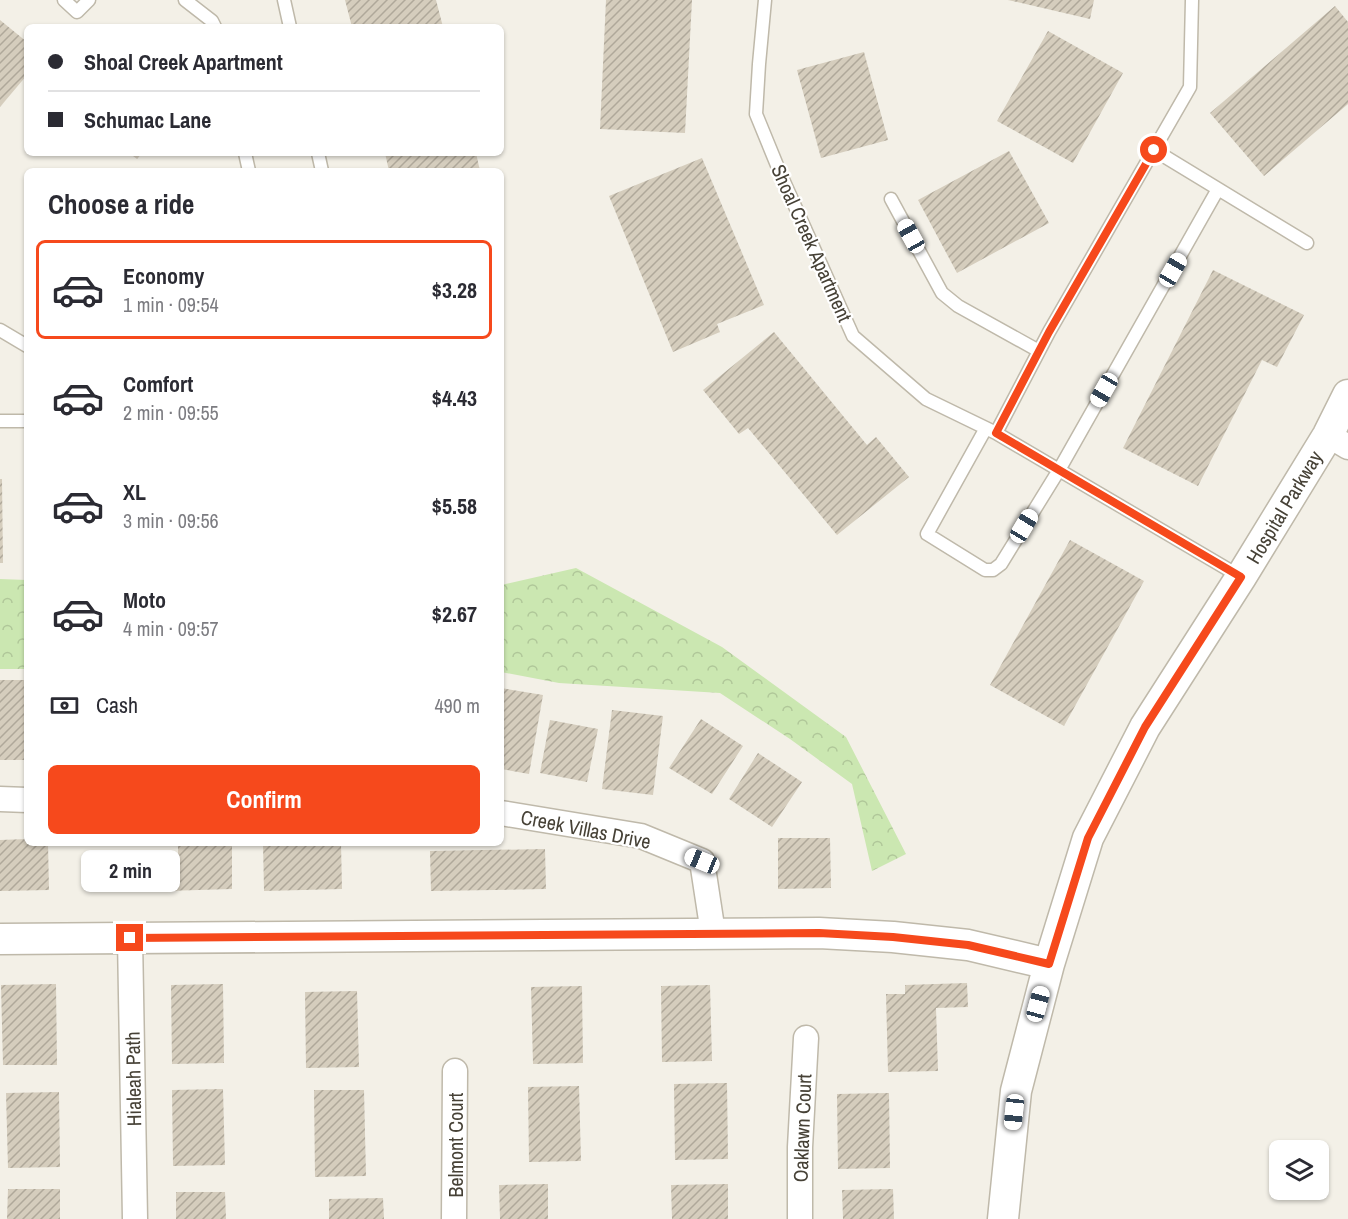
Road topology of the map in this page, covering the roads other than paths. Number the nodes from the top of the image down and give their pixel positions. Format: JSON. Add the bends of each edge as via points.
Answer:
{"nodes":[{"id":1,"x":64,"y":0,"type":"edge"},
{"id":2,"x":89,"y":0,"type":"edge"},
{"id":3,"x":185,"y":0,"type":"edge"},
{"id":4,"x":284,"y":0,"type":"edge"},
{"id":5,"x":765,"y":0,"type":"edge"},
{"id":6,"x":1192,"y":0,"type":"edge"},
{"id":7,"x":214,"y":24,"type":"edge"},
{"id":8,"x":289,"y":24,"type":"edge"},
{"id":9,"x":1154,"y":150,"type":"junction"},
{"id":10,"x":1218,"y":189,"type":"junction"},
{"id":11,"x":891,"y":199,"type":"dead end"},
{"id":12,"x":1307,"y":243,"type":"dead end"},
{"id":13,"x":0,"y":330,"type":"edge"},
{"id":14,"x":24,"y":344,"type":"edge"},
{"id":15,"x":1039,"y":351,"type":"junction"},
{"id":16,"x":1348,"y":395,"type":"edge"},
{"id":17,"x":0,"y":421,"type":"edge"},
{"id":18,"x":24,"y":421,"type":"edge"},
{"id":19,"x":991,"y":431,"type":"junction"},
{"id":20,"x":1338,"y":441,"type":"edge"},
{"id":21,"x":1059,"y":470,"type":"junction"},
{"id":22,"x":1241,"y":577,"type":"junction"},
{"id":23,"x":0,"y":800,"type":"edge"},
{"id":24,"x":24,"y":800,"type":"edge"},
{"id":25,"x":504,"y":813,"type":"edge"},
{"id":26,"x":713,"y":933,"type":"junction"},
{"id":27,"x":130,"y":938,"type":"junction"},
{"id":28,"x":0,"y":939,"type":"edge"},
{"id":29,"x":1049,"y":964,"type":"junction"},
{"id":30,"x":806,"y":1038,"type":"dead end"},
{"id":31,"x":455,"y":1071,"type":"dead end"},
{"id":32,"x":135,"y":1219,"type":"edge"},
{"id":33,"x":454,"y":1219,"type":"edge"},
{"id":34,"x":800,"y":1219,"type":"edge"},
{"id":35,"x":1003,"y":1219,"type":"edge"}],
"edges":[{"from":1,"to":2,"type":"lane","via":[[77,12]]},
{"from":3,"to":7,"type":"lane"},
{"from":4,"to":8,"type":"lane"},
{"from":5,"to":19,"type":"lane","name":"Shoal Creek Apartment","via":[[756,114],[853,336],[926,399]]},
{"from":6,"to":9,"type":"lane","via":[[1190,87]]},
{"from":9,"to":10,"type":"lane"},
{"from":9,"to":15,"type":"lane"},
{"from":10,"to":12,"type":"lane"},
{"from":10,"to":21,"type":"lane"},
{"from":11,"to":15,"type":"lane","via":[[942,293]]},
{"from":13,"to":14,"type":"lane"},
{"from":15,"to":19,"type":"lane"},
{"from":16,"to":20,"type":"street","name":"Hospital Parkway"},
{"from":17,"to":18,"type":"lane"},
{"from":19,"to":21,"type":"lane","name":"Shoal Creek Apartment"},
{"from":19,"to":21,"type":"lane","via":[[927,534],[985,570],[1001,564]]},
{"from":20,"to":22,"type":"street","name":"Hospital Parkway"},
{"from":21,"to":22,"type":"lane","name":"Shoal Creek Apartment"},
{"from":22,"to":29,"type":"street","name":"Hospital Parkway","via":[[1145,727],[1088,838]]},
{"from":23,"to":24,"type":"street"},
{"from":25,"to":26,"type":"street","name":"Creek Villas Drive","via":[[641,836],[702,861]]},
{"from":26,"to":27,"type":"street"},
{"from":26,"to":29,"type":"street","via":[[893,937],[968,945]]},
{"from":27,"to":28,"type":"street"},
{"from":27,"to":32,"type":"street","name":"Hialeah Path"},
{"from":29,"to":35,"type":"street","name":"Hospital Parkway","via":[[1016,1091]]},
{"from":30,"to":34,"type":"street","name":"Oaklawn Court"},
{"from":31,"to":33,"type":"street","name":"Belmont Court"}]}
